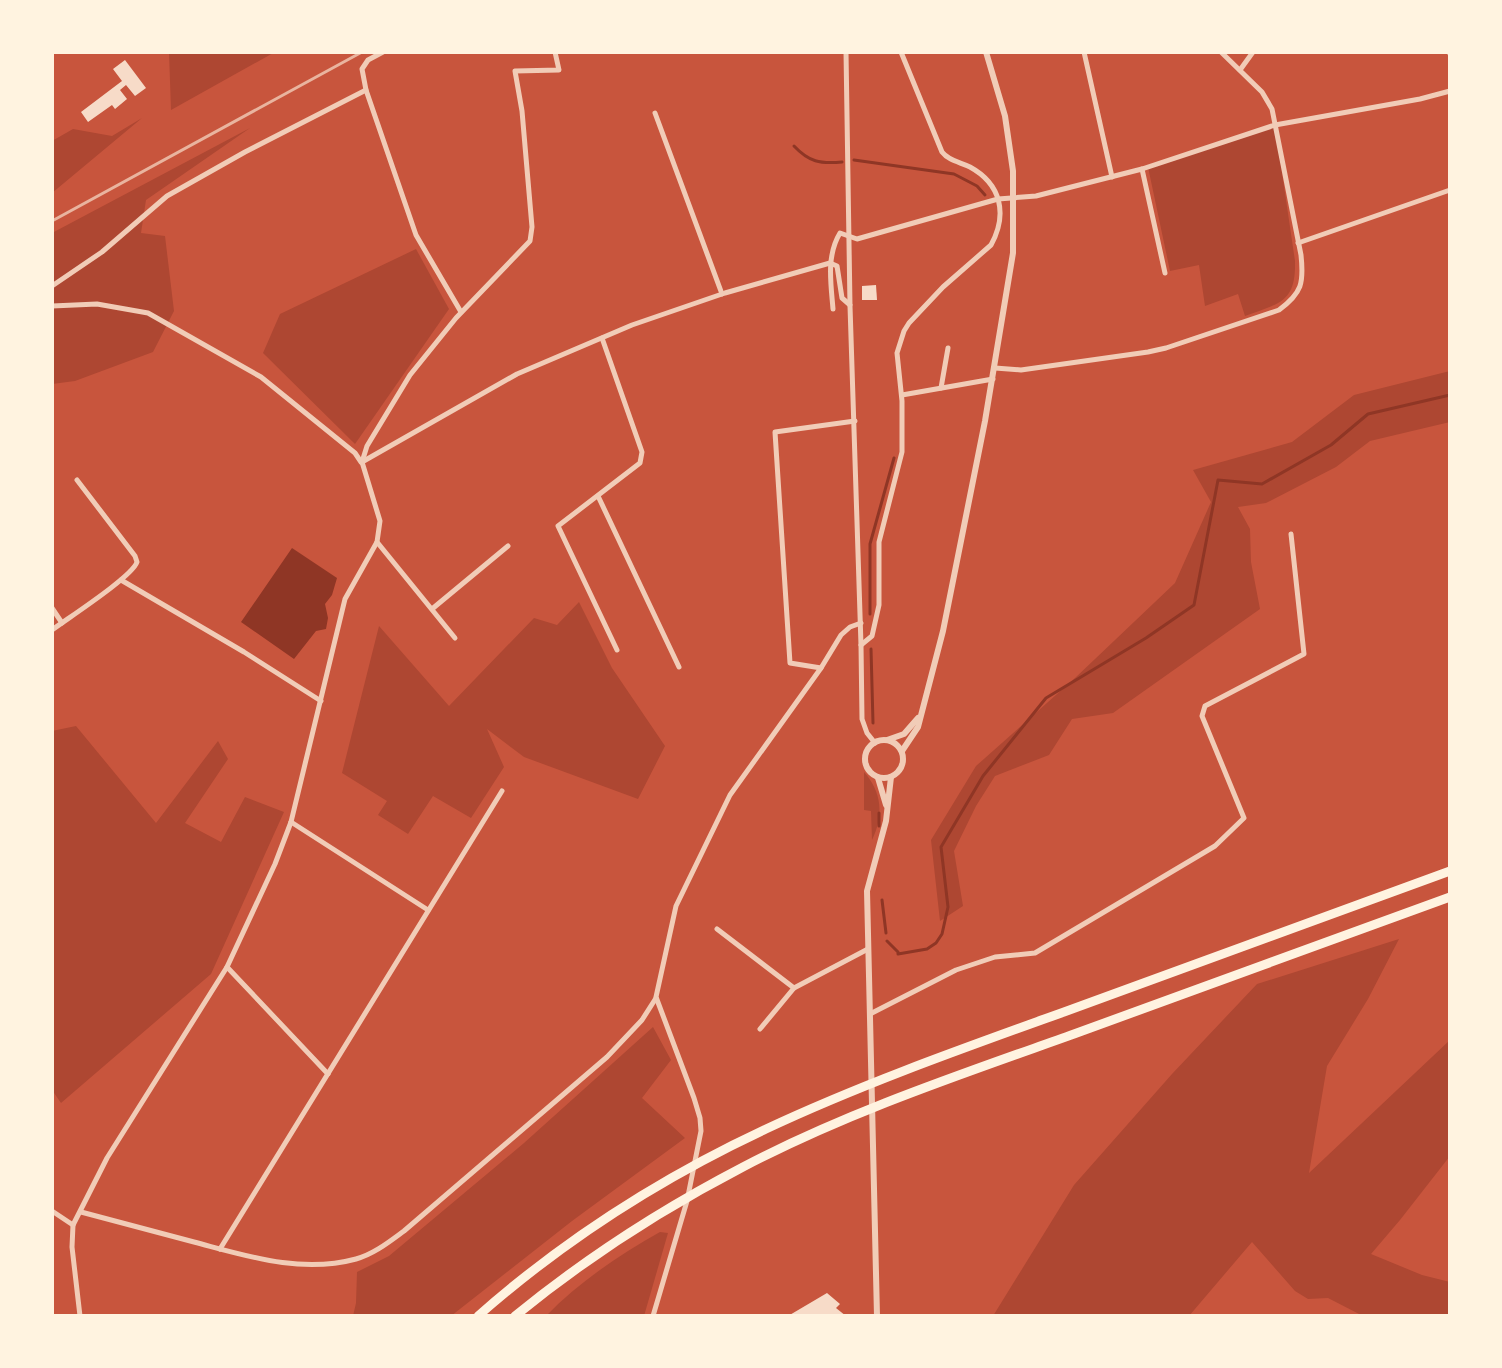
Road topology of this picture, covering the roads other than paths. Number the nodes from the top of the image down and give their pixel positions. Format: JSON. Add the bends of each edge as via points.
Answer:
{"nodes":[{"id":1,"x":383,"y":52,"type":"edge"},
{"id":2,"x":555,"y":52,"type":"edge"},
{"id":3,"x":846,"y":52,"type":"edge"},
{"id":4,"x":901,"y":52,"type":"edge"},
{"id":5,"x":986,"y":52,"type":"edge"},
{"id":6,"x":1084,"y":52,"type":"edge"},
{"id":7,"x":1221,"y":52,"type":"edge"},
{"id":8,"x":1253,"y":52,"type":"edge"},
{"id":9,"x":1240,"y":70,"type":"junction"},
{"id":10,"x":366,"y":90,"type":"junction"},
{"id":11,"x":1450,"y":91,"type":"edge"},
{"id":12,"x":655,"y":113,"type":"dead end"},
{"id":13,"x":1275,"y":125,"type":"junction"},
{"id":14,"x":1142,"y":169,"type":"junction"},
{"id":15,"x":1112,"y":177,"type":"junction"},
{"id":16,"x":1450,"y":190,"type":"edge"},
{"id":17,"x":1002,"y":199,"type":"junction"},
{"id":18,"x":849,"y":237,"type":"junction"},
{"id":19,"x":1298,"y":243,"type":"junction"},
{"id":20,"x":830,"y":263,"type":"junction"},
{"id":21,"x":1165,"y":273,"type":"dead end"},
{"id":22,"x":52,"y":286,"type":"edge"},
{"id":23,"x":722,"y":294,"type":"junction"},
{"id":24,"x":52,"y":306,"type":"edge"},
{"id":25,"x":850,"y":306,"type":"junction"},
{"id":26,"x":833,"y":309,"type":"dead end"},
{"id":27,"x":461,"y":312,"type":"junction"},
{"id":28,"x":602,"y":338,"type":"junction"},
{"id":29,"x":948,"y":348,"type":"dead end"},
{"id":30,"x":995,"y":368,"type":"junction"},
{"id":31,"x":993,"y":379,"type":"junction"},
{"id":32,"x":941,"y":388,"type":"junction"},
{"id":33,"x":902,"y":395,"type":"junction"},
{"id":34,"x":855,"y":421,"type":"junction"},
{"id":35,"x":362,"y":462,"type":"junction"},
{"id":36,"x":77,"y":480,"type":"dead end"},
{"id":37,"x":598,"y":496,"type":"junction"},
{"id":38,"x":1291,"y":534,"type":"dead end"},
{"id":39,"x":377,"y":542,"type":"junction"},
{"id":40,"x":508,"y":546,"type":"dead end"},
{"id":41,"x":121,"y":580,"type":"junction"},
{"id":42,"x":52,"y":608,"type":"edge"},
{"id":43,"x":432,"y":609,"type":"junction"},
{"id":44,"x":62,"y":623,"type":"junction"},
{"id":45,"x":861,"y":623,"type":"junction"},
{"id":46,"x":52,"y":630,"type":"edge"},
{"id":47,"x":455,"y":638,"type":"dead end"},
{"id":48,"x":861,"y":645,"type":"junction"},
{"id":49,"x":617,"y":650,"type":"dead end"},
{"id":50,"x":679,"y":667,"type":"dead end"},
{"id":51,"x":821,"y":668,"type":"junction"},
{"id":52,"x":321,"y":701,"type":"junction"},
{"id":53,"x":918,"y":718,"type":"junction"},
{"id":54,"x":887,"y":740,"type":"junction"},
{"id":55,"x":875,"y":743,"type":"junction"},
{"id":56,"x":902,"y":751,"type":"junction"},
{"id":57,"x":891,"y":777,"type":"junction"},
{"id":58,"x":878,"y":778,"type":"junction"},
{"id":59,"x":502,"y":791,"type":"dead end"},
{"id":60,"x":887,"y":808,"type":"junction"},
{"id":61,"x":291,"y":822,"type":"junction"},
{"id":62,"x":1450,"y":871,"type":"edge"},
{"id":63,"x":1450,"y":897,"type":"edge"},
{"id":64,"x":429,"y":911,"type":"junction"},
{"id":65,"x":717,"y":929,"type":"dead end"},
{"id":66,"x":868,"y":949,"type":"junction"},
{"id":67,"x":227,"y":967,"type":"junction"},
{"id":68,"x":794,"y":988,"type":"junction"},
{"id":69,"x":656,"y":997,"type":"junction"},
{"id":70,"x":870,"y":1014,"type":"junction"},
{"id":71,"x":760,"y":1029,"type":"dead end"},
{"id":72,"x":328,"y":1074,"type":"junction"},
{"id":73,"x":52,"y":1211,"type":"edge"},
{"id":74,"x":81,"y":1212,"type":"junction"},
{"id":75,"x":73,"y":1225,"type":"junction"},
{"id":76,"x":220,"y":1249,"type":"junction"},
{"id":77,"x":80,"y":1316,"type":"edge"},
{"id":78,"x":478,"y":1316,"type":"edge"},
{"id":79,"x":515,"y":1316,"type":"edge"},
{"id":80,"x":653,"y":1316,"type":"edge"},
{"id":81,"x":877,"y":1316,"type":"edge"}],
"edges":[{"from":1,"to":10,"type":"street","via":[[362,69]]},
{"from":2,"to":27,"type":"street","via":[[559,70],[515,71],[530,241]]},
{"from":3,"to":18,"type":"street"},
{"from":4,"to":17,"type":"street","via":[[942,152],[980,174]]},
{"from":5,"to":30,"type":"street","via":[[1005,116],[1013,171],[1013,253]]},
{"from":6,"to":15,"type":"street"},
{"from":7,"to":9,"type":"street"},
{"from":8,"to":9,"type":"street"},
{"from":9,"to":13,"type":"street","via":[[1262,92]]},
{"from":10,"to":22,"type":"street","via":[[167,196],[102,252]]},
{"from":10,"to":27,"type":"street","via":[[416,235]]},
{"from":11,"to":13,"type":"street"},
{"from":12,"to":23,"type":"street"},
{"from":13,"to":14,"type":"street"},
{"from":13,"to":19,"type":"street"},
{"from":14,"to":15,"type":"street"},
{"from":14,"to":21,"type":"street"},
{"from":15,"to":17,"type":"street"},
{"from":16,"to":19,"type":"street"},
{"from":17,"to":18,"type":"street"},
{"from":17,"to":33,"type":"street","via":[[991,245],[904,331],[897,353]]},
{"from":18,"to":20,"type":"street","via":[[837,236]]},
{"from":18,"to":25,"type":"street"},
{"from":19,"to":30,"type":"street","via":[[1301,283],[1279,310],[1157,350],[1021,370]]},
{"from":20,"to":23,"type":"street"},
{"from":20,"to":25,"type":"street","via":[[837,266],[842,298]]},
{"from":20,"to":26,"type":"street"},
{"from":23,"to":28,"type":"street"},
{"from":24,"to":35,"type":"street","via":[[97,304],[148,313],[261,377]]},
{"from":25,"to":34,"type":"street"},
{"from":27,"to":35,"type":"street","via":[[410,375]]},
{"from":28,"to":35,"type":"street","via":[[517,374]]},
{"from":28,"to":37,"type":"street","via":[[642,452],[640,463]]},
{"from":29,"to":32,"type":"street"},
{"from":30,"to":31,"type":"street"},
{"from":31,"to":32,"type":"street"},
{"from":31,"to":53,"type":"street","via":[[943,631]]},
{"from":32,"to":33,"type":"street"},
{"from":33,"to":48,"type":"street","via":[[902,452],[879,542],[879,605],[872,636]]},
{"from":34,"to":45,"type":"street"},
{"from":34,"to":51,"type":"street","via":[[775,432],[790,663]]},
{"from":35,"to":39,"type":"street","via":[[380,521]]},
{"from":36,"to":41,"type":"street","via":[[135,556],[135,568]]},
{"from":37,"to":49,"type":"street","via":[[558,526]]},
{"from":37,"to":50,"type":"street"},
{"from":38,"to":70,"type":"street","via":[[1304,654],[1205,706],[1202,716],[1244,818],[1215,846],[1035,953],[995,957],[956,970]]},
{"from":39,"to":43,"type":"street"},
{"from":39,"to":52,"type":"street","via":[[345,599]]},
{"from":40,"to":43,"type":"street"},
{"from":41,"to":44,"type":"street"},
{"from":41,"to":52,"type":"street"},
{"from":42,"to":44,"type":"street"},
{"from":43,"to":47,"type":"street"},
{"from":44,"to":46,"type":"street"},
{"from":45,"to":48,"type":"street"},
{"from":45,"to":51,"type":"street","via":[[841,635]]},
{"from":48,"to":55,"type":"street","via":[[862,719]]},
{"from":51,"to":69,"type":"street","via":[[730,795],[676,906]]},
{"from":52,"to":61,"type":"street"},
{"from":53,"to":54,"type":"street","via":[[904,734]]},
{"from":53,"to":56,"type":"street"},
{"from":54,"to":55,"type":"street"},
{"from":54,"to":56,"type":"street"},
{"from":55,"to":58,"type":"street","via":[[866,764]]},
{"from":56,"to":57,"type":"street","via":[[901,769]]},
{"from":57,"to":58,"type":"street"},
{"from":57,"to":60,"type":"street"},
{"from":58,"to":60,"type":"street"},
{"from":59,"to":64,"type":"street"},
{"from":60,"to":66,"type":"street","via":[[867,891]]},
{"from":61,"to":64,"type":"street"},
{"from":61,"to":67,"type":"street"},
{"from":62,"to":78,"type":"highway","via":[[902,1071],[765,1129],[600,1223]]},
{"from":63,"to":79,"type":"highway","via":[[908,1094],[793,1143],[656,1216]]},
{"from":64,"to":72,"type":"street"},
{"from":65,"to":68,"type":"street"},
{"from":66,"to":68,"type":"street"},
{"from":66,"to":70,"type":"street"},
{"from":67,"to":72,"type":"street"},
{"from":67,"to":74,"type":"street","via":[[107,1158]]},
{"from":68,"to":71,"type":"street"},
{"from":69,"to":76,"type":"street","via":[[607,1057],[380,1249],[324,1265],[261,1260]]},
{"from":69,"to":80,"type":"street","via":[[694,1098],[700,1143]]},
{"from":70,"to":81,"type":"street"},
{"from":72,"to":76,"type":"street"},
{"from":73,"to":75,"type":"street"},
{"from":74,"to":75,"type":"street"},
{"from":74,"to":76,"type":"street"},
{"from":75,"to":77,"type":"street"}]}
